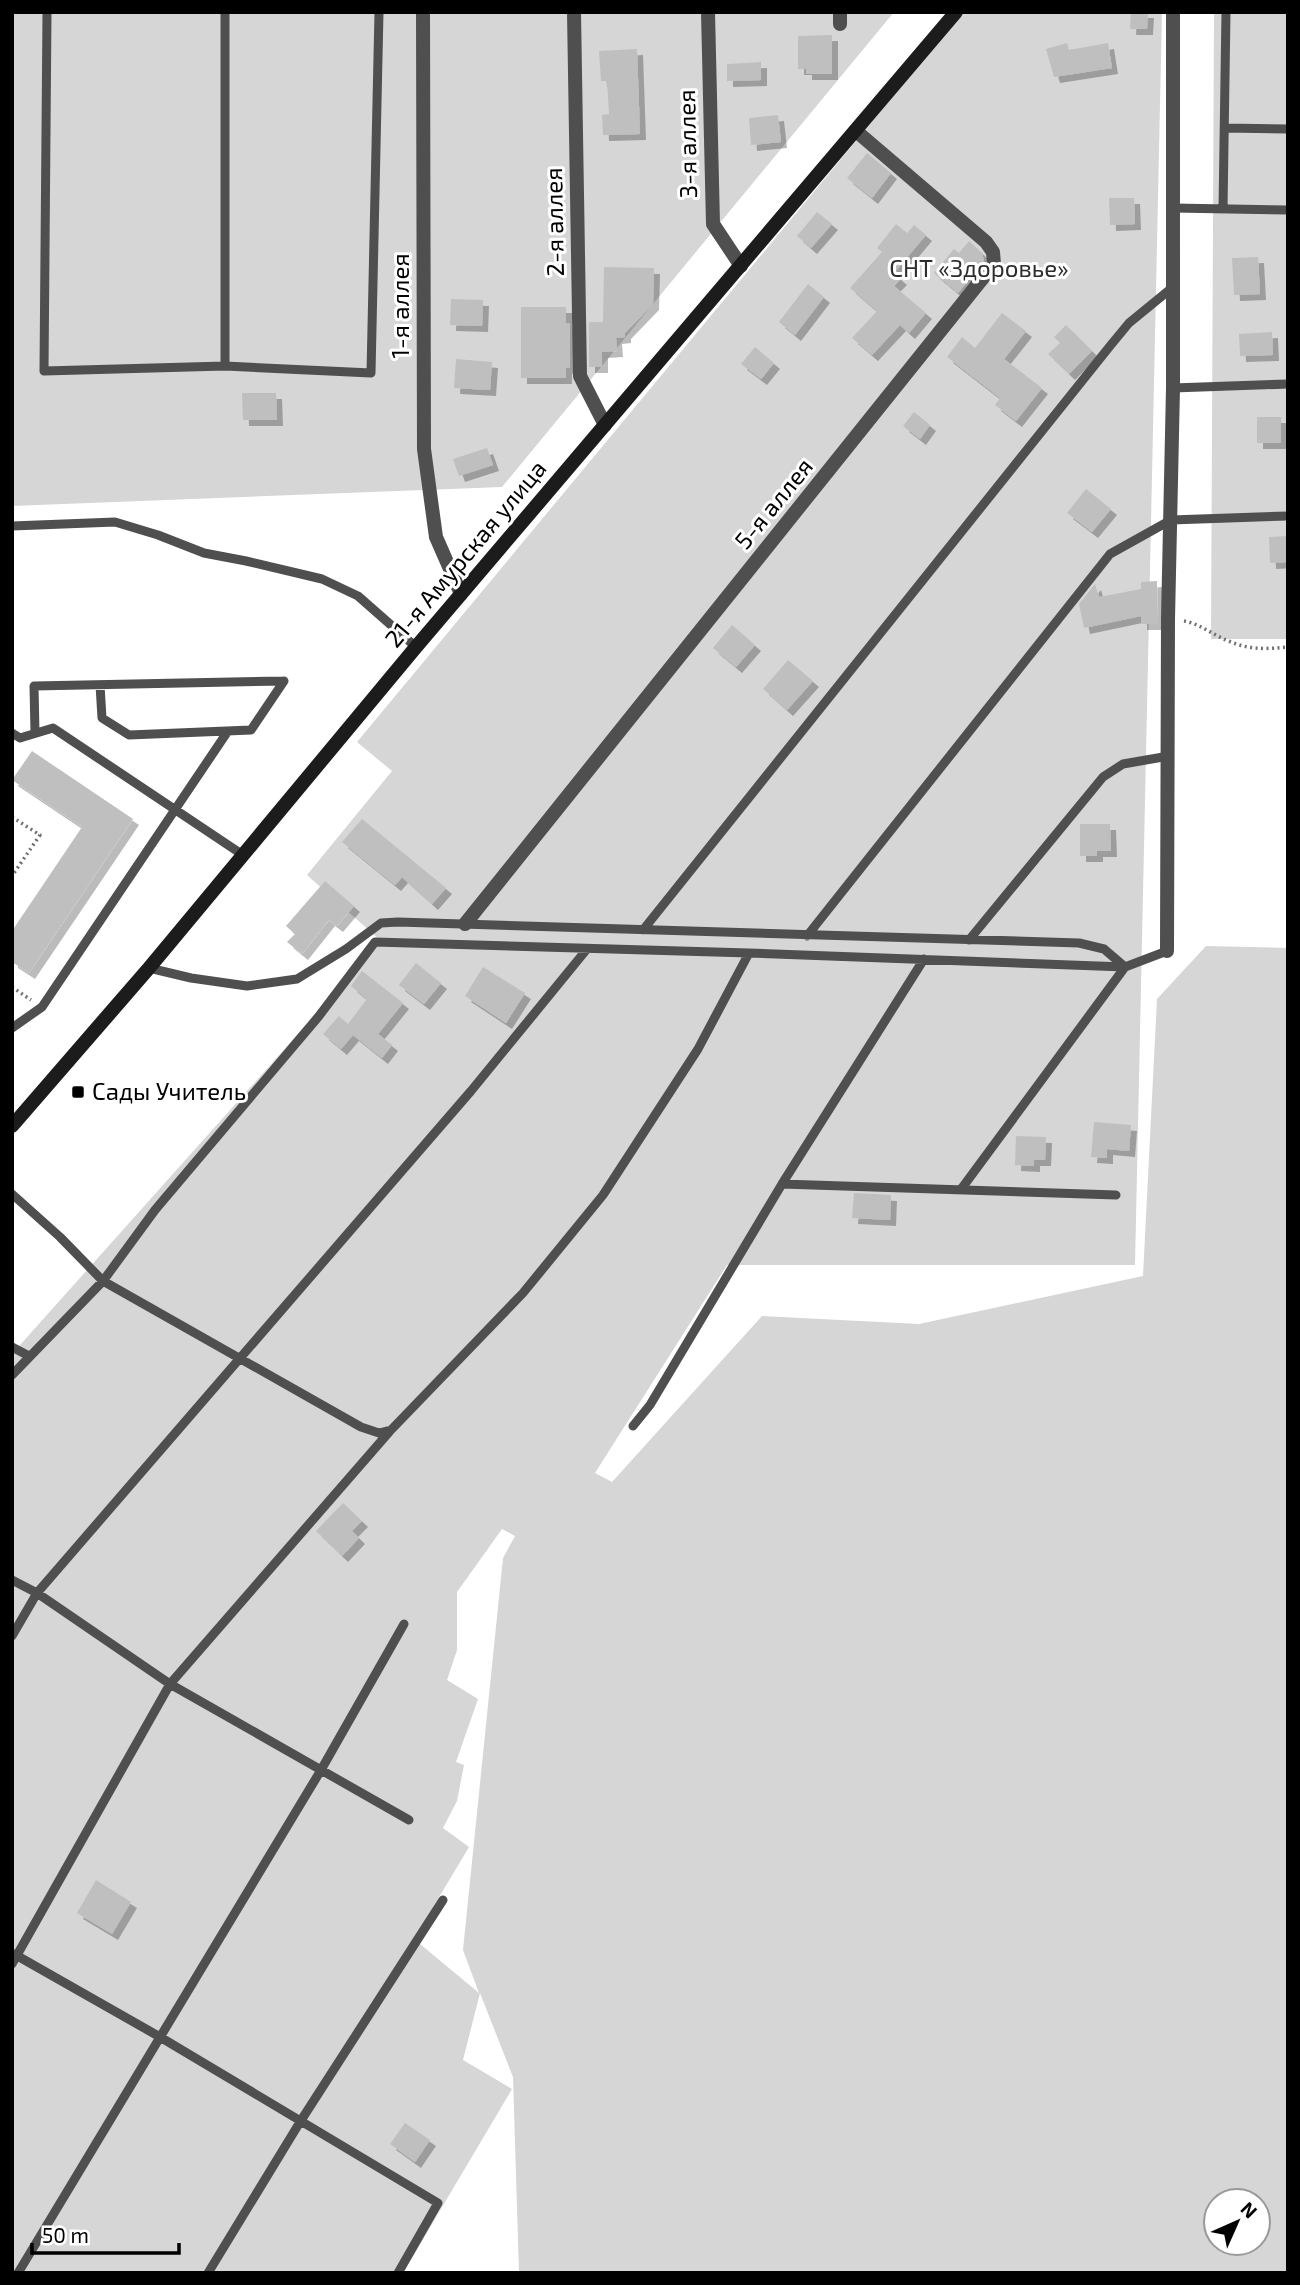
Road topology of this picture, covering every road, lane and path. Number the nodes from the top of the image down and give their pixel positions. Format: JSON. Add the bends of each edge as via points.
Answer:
{"nodes":[{"id":1,"x":47,"y":12,"type":"edge"},
{"id":2,"x":225,"y":12,"type":"edge"},
{"id":3,"x":379,"y":12,"type":"edge"},
{"id":4,"x":423,"y":12,"type":"edge"},
{"id":5,"x":574,"y":12,"type":"edge"},
{"id":6,"x":708,"y":12,"type":"edge"},
{"id":7,"x":956,"y":12,"type":"edge"},
{"id":8,"x":1173,"y":12,"type":"edge"},
{"id":9,"x":1226,"y":12,"type":"edge"},
{"id":10,"x":1225,"y":128,"type":"junction"},
{"id":11,"x":1288,"y":129,"type":"edge"},
{"id":12,"x":856,"y":131,"type":"junction"},
{"id":13,"x":1172,"y":208,"type":"junction"},
{"id":14,"x":1223,"y":209,"type":"junction"},
{"id":15,"x":1288,"y":210,"type":"edge"},
{"id":16,"x":741,"y":266,"type":"junction"},
{"id":17,"x":1173,"y":287,"type":"junction"},
{"id":18,"x":225,"y":366,"type":"junction"},
{"id":19,"x":1288,"y":384,"type":"edge"},
{"id":20,"x":1173,"y":388,"type":"junction"},
{"id":21,"x":605,"y":425,"type":"junction"},
{"id":22,"x":1288,"y":516,"type":"edge"},
{"id":23,"x":1171,"y":520,"type":"junction"},
{"id":24,"x":12,"y":526,"type":"edge"},
{"id":25,"x":461,"y":594,"type":"junction"},
{"id":26,"x":1168,"y":619,"type":"junction"},
{"id":27,"x":416,"y":647,"type":"junction"},
{"id":28,"x":1288,"y":647,"type":"edge"},
{"id":29,"x":100,"y":685,"type":"junction"},
{"id":30,"x":228,"y":731,"type":"junction"},
{"id":31,"x":12,"y":733,"type":"edge"},
{"id":32,"x":35,"y":733,"type":"junction"},
{"id":33,"x":1169,"y":756,"type":"junction"},
{"id":34,"x":175,"y":810,"type":"junction"},
{"id":35,"x":12,"y":817,"type":"edge"},
{"id":36,"x":243,"y":855,"type":"junction"},
{"id":37,"x":12,"y":876,"type":"edge"},
{"id":38,"x":465,"y":925,"type":"junction"},
{"id":39,"x":643,"y":930,"type":"junction"},
{"id":40,"x":807,"y":936,"type":"junction"},
{"id":41,"x":968,"y":940,"type":"junction"},
{"id":42,"x":587,"y":949,"type":"junction"},
{"id":43,"x":1167,"y":951,"type":"joint"},
{"id":44,"x":749,"y":953,"type":"junction"},
{"id":45,"x":924,"y":959,"type":"junction"},
{"id":46,"x":1125,"y":967,"type":"junction"},
{"id":47,"x":149,"y":968,"type":"junction"},
{"id":48,"x":12,"y":988,"type":"edge"},
{"id":49,"x":42,"y":1007,"type":"junction"},
{"id":50,"x":12,"y":1028,"type":"edge"},
{"id":51,"x":12,"y":1126,"type":"edge"},
{"id":52,"x":782,"y":1184,"type":"junction"},
{"id":53,"x":962,"y":1188,"type":"junction"},
{"id":54,"x":12,"y":1194,"type":"edge"},
{"id":55,"x":1116,"y":1195,"type":"dead end"},
{"id":56,"x":103,"y":1281,"type":"junction"},
{"id":57,"x":12,"y":1347,"type":"edge"},
{"id":58,"x":29,"y":1356,"type":"junction"},
{"id":59,"x":240,"y":1358,"type":"junction"},
{"id":60,"x":12,"y":1375,"type":"edge"},
{"id":61,"x":633,"y":1426,"type":"dead end"},
{"id":62,"x":391,"y":1430,"type":"junction"},
{"id":63,"x":12,"y":1580,"type":"edge"},
{"id":64,"x":37,"y":1593,"type":"junction"},
{"id":65,"x":404,"y":1625,"type":"dead end"},
{"id":66,"x":12,"y":1636,"type":"edge"},
{"id":67,"x":170,"y":1684,"type":"junction"},
{"id":68,"x":321,"y":1770,"type":"junction"},
{"id":69,"x":409,"y":1820,"type":"dead end"},
{"id":70,"x":443,"y":1900,"type":"dead end"},
{"id":71,"x":14,"y":1958,"type":"edge"},
{"id":72,"x":160,"y":2037,"type":"junction"},
{"id":73,"x":300,"y":2122,"type":"junction"},
{"id":74,"x":18,"y":2273,"type":"edge"},
{"id":75,"x":208,"y":2273,"type":"edge"},
{"id":76,"x":397,"y":2273,"type":"edge"}],
"edges":[{"from":1,"to":18,"type":"lane","via":[[44,371]]},
{"from":2,"to":18,"type":"lane"},
{"from":3,"to":18,"type":"lane","via":[[371,373]]},
{"from":4,"to":25,"type":"street","name":"1-я аллея","via":[[424,449],[436,537]]},
{"from":5,"to":21,"type":"street","name":"2-я аллея","via":[[580,376]]},
{"from":6,"to":16,"type":"street","name":"3-я аллея","via":[[713,224]]},
{"from":7,"to":12,"type":"main road","name":"21-я Амурская улица"},
{"from":8,"to":13,"type":"street"},
{"from":9,"to":10,"type":"lane"},
{"from":10,"to":11,"type":"lane"},
{"from":10,"to":14,"type":"lane"},
{"from":12,"to":16,"type":"main road","name":"21-я Амурская улица"},
{"from":12,"to":38,"type":"street","name":"5-я аллея","via":[[986,242],[994,264]]},
{"from":13,"to":14,"type":"lane"},
{"from":13,"to":17,"type":"street"},
{"from":14,"to":15,"type":"lane"},
{"from":16,"to":21,"type":"main road","name":"21-я Амурская улица"},
{"from":17,"to":20,"type":"street"},
{"from":17,"to":39,"type":"lane","via":[[1122,331]]},
{"from":19,"to":20,"type":"lane"},
{"from":20,"to":23,"type":"street"},
{"from":21,"to":25,"type":"main road","name":"21-я Амурская улица"},
{"from":22,"to":23,"type":"lane"},
{"from":23,"to":26,"type":"street"},
{"from":23,"to":40,"type":"lane","via":[[1110,554]]},
{"from":24,"to":27,"type":"lane","via":[[115,522],[204,554],[322,579],[358,596]]},
{"from":25,"to":27,"type":"main road","name":"21-я Амурская улица"},
{"from":26,"to":28,"type":"path","via":[[1194,623],[1231,642],[1263,650]]},
{"from":26,"to":33,"type":"street"},
{"from":27,"to":36,"type":"main road","name":"21-я Амурская улица"},
{"from":29,"to":30,"type":"lane","via":[[102,718],[129,736]]},
{"from":29,"to":30,"type":"lane","via":[[284,681],[251,730]]},
{"from":29,"to":32,"type":"lane","via":[[34,686]]},
{"from":30,"to":34,"type":"lane"},
{"from":31,"to":32,"type":"lane","via":[[20,738]]},
{"from":32,"to":34,"type":"lane","via":[[53,728]]},
{"from":33,"to":41,"type":"lane","via":[[1123,764],[1103,777]]},
{"from":33,"to":43,"type":"street"},
{"from":34,"to":36,"type":"lane"},
{"from":34,"to":49,"type":"lane"},
{"from":35,"to":37,"type":"path","via":[[40,835]]},
{"from":36,"to":47,"type":"main road","name":"21-я Амурская улица"},
{"from":38,"to":39,"type":"lane"},
{"from":38,"to":47,"type":"lane","via":[[381,923],[297,979],[247,986]]},
{"from":39,"to":40,"type":"lane"},
{"from":40,"to":41,"type":"lane"},
{"from":41,"to":46,"type":"lane","via":[[1093,945]]},
{"from":42,"to":44,"type":"lane"},
{"from":42,"to":56,"type":"lane","via":[[375,942],[319,1016],[155,1210]]},
{"from":42,"to":59,"type":"lane"},
{"from":43,"to":46,"type":"lane"},
{"from":44,"to":45,"type":"lane"},
{"from":44,"to":62,"type":"lane","via":[[698,1049],[603,1195],[523,1293]]},
{"from":45,"to":46,"type":"lane"},
{"from":45,"to":52,"type":"lane"},
{"from":46,"to":53,"type":"lane"},
{"from":47,"to":51,"type":"main road","name":"21-я Амурская улица"},
{"from":48,"to":49,"type":"path"},
{"from":49,"to":50,"type":"lane"},
{"from":52,"to":53,"type":"lane"},
{"from":52,"to":61,"type":"lane"},
{"from":53,"to":55,"type":"lane"},
{"from":54,"to":56,"type":"lane"},
{"from":56,"to":58,"type":"lane"},
{"from":56,"to":59,"type":"lane"},
{"from":57,"to":58,"type":"lane"},
{"from":58,"to":60,"type":"lane"},
{"from":59,"to":62,"type":"lane","via":[[361,1427],[379,1433]]},
{"from":59,"to":64,"type":"lane"},
{"from":62,"to":67,"type":"lane"},
{"from":63,"to":64,"type":"lane"},
{"from":64,"to":66,"type":"lane"},
{"from":64,"to":67,"type":"lane"},
{"from":65,"to":68,"type":"lane"},
{"from":67,"to":68,"type":"lane"},
{"from":67,"to":71,"type":"lane"},
{"from":68,"to":69,"type":"lane"},
{"from":68,"to":72,"type":"lane"},
{"from":70,"to":73,"type":"lane"},
{"from":71,"to":72,"type":"lane"},
{"from":72,"to":73,"type":"lane"},
{"from":72,"to":74,"type":"lane"},
{"from":73,"to":75,"type":"lane"},
{"from":73,"to":76,"type":"lane","via":[[438,2203]]}]}
